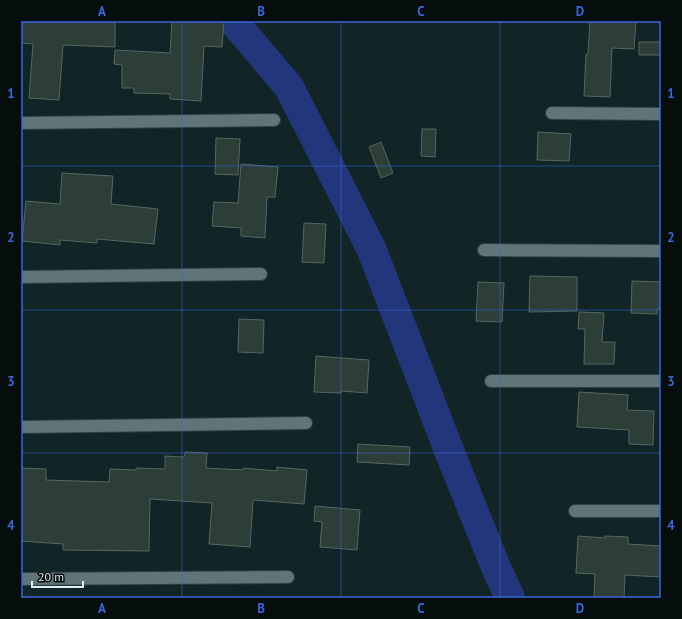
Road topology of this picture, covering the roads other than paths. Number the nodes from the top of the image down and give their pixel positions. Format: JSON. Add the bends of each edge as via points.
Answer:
{"nodes":[{"id":1,"x":552,"y":113,"type":"dead end"},
{"id":2,"x":661,"y":114,"type":"edge"},
{"id":3,"x":274,"y":120,"type":"dead end"},
{"id":4,"x":21,"y":123,"type":"edge"},
{"id":5,"x":484,"y":250,"type":"dead end"},
{"id":6,"x":661,"y":251,"type":"edge"},
{"id":7,"x":261,"y":274,"type":"dead end"},
{"id":8,"x":21,"y":277,"type":"edge"},
{"id":9,"x":491,"y":381,"type":"dead end"},
{"id":10,"x":661,"y":381,"type":"edge"},
{"id":11,"x":306,"y":423,"type":"dead end"},
{"id":12,"x":21,"y":427,"type":"edge"},
{"id":13,"x":576,"y":511,"type":"dead end"},
{"id":14,"x":661,"y":512,"type":"edge"},
{"id":15,"x":288,"y":577,"type":"dead end"},
{"id":16,"x":21,"y":579,"type":"edge"}],
"edges":[{"from":1,"to":2,"type":"street"},
{"from":3,"to":4,"type":"street"},
{"from":5,"to":6,"type":"street"},
{"from":7,"to":8,"type":"street"},
{"from":9,"to":10,"type":"street"},
{"from":11,"to":12,"type":"street"},
{"from":13,"to":14,"type":"street"},
{"from":15,"to":16,"type":"street"}]}
